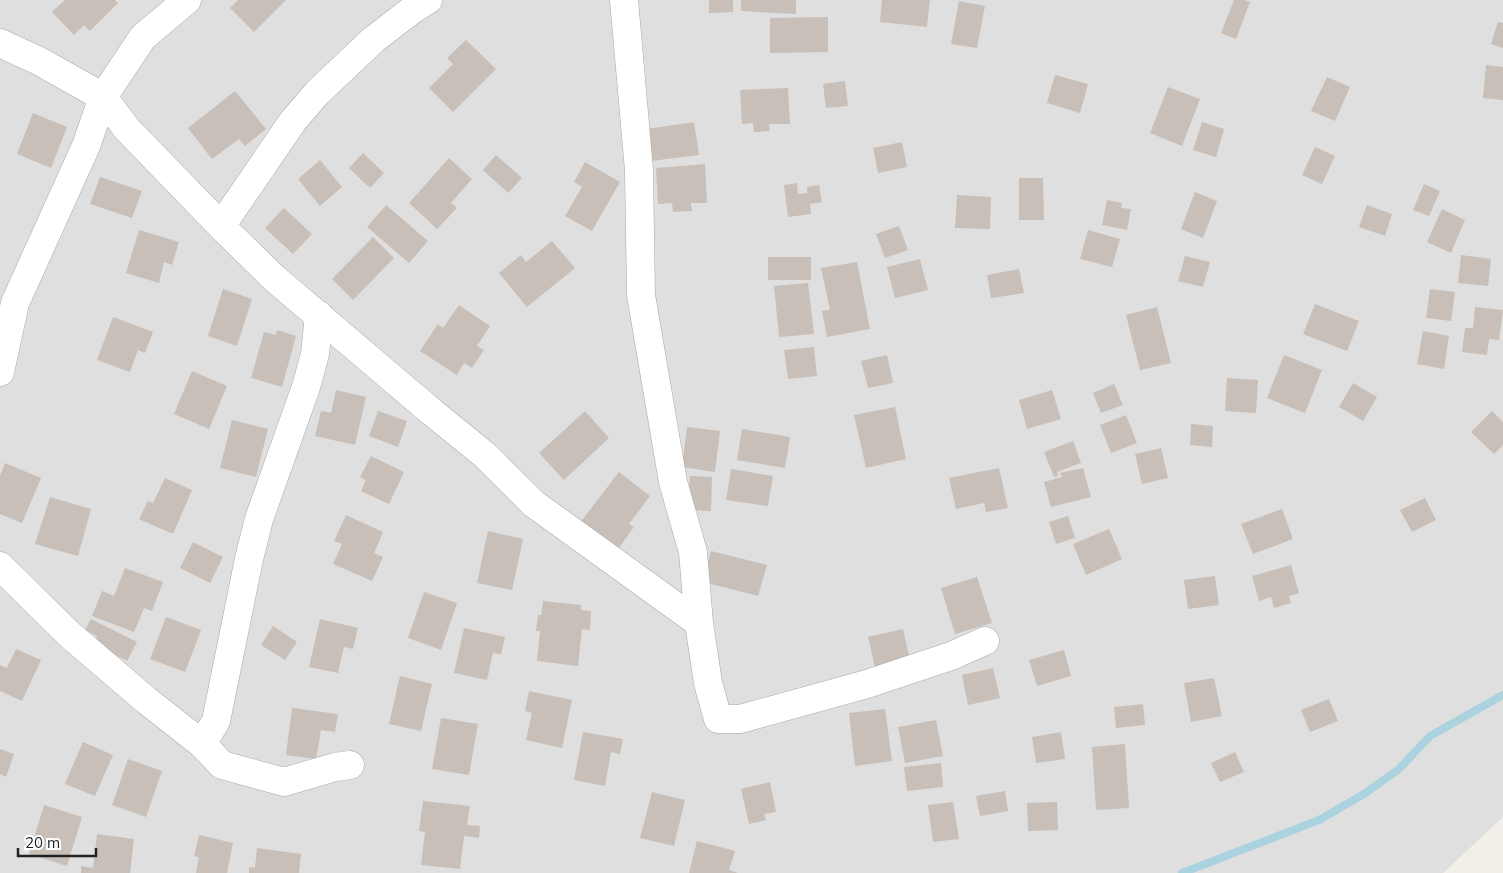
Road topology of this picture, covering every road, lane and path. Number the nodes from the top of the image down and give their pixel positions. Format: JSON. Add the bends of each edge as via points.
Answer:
{"nodes":[{"id":1,"x":187,"y":0,"type":"edge"},
{"id":2,"x":428,"y":0,"type":"edge"},
{"id":3,"x":624,"y":0,"type":"edge"},
{"id":4,"x":0,"y":43,"type":"edge"},
{"id":5,"x":103,"y":97,"type":"junction"},
{"id":6,"x":221,"y":226,"type":"junction"},
{"id":7,"x":319,"y":315,"type":"junction"},
{"id":8,"x":0,"y":372,"type":"edge"},
{"id":9,"x":0,"y":566,"type":"edge"},
{"id":10,"x":699,"y":624,"type":"junction"},
{"id":11,"x":985,"y":641,"type":"dead end"},
{"id":12,"x":202,"y":744,"type":"junction"},
{"id":13,"x":350,"y":765,"type":"dead end"}],
"edges":[{"from":1,"to":5,"type":"street","via":[[144,37]]},
{"from":2,"to":6,"type":"street","via":[[373,40],[317,93],[293,121]]},
{"from":3,"to":10,"type":"street","via":[[639,170],[642,295],[673,482],[693,552]]},
{"from":4,"to":5,"type":"street"},
{"from":5,"to":6,"type":"street","via":[[127,129]]},
{"from":5,"to":8,"type":"street","via":[[86,146],[15,303]]},
{"from":6,"to":7,"type":"street","via":[[274,278]]},
{"from":7,"to":10,"type":"street","via":[[486,456],[534,504]]},
{"from":7,"to":12,"type":"street","via":[[315,354],[306,387],[259,519],[216,721]]},
{"from":9,"to":12,"type":"street","via":[[70,635]]},
{"from":10,"to":11,"type":"street","via":[[708,683],[718,719],[740,719],[867,684]]},
{"from":12,"to":13,"type":"street","via":[[222,765],[284,782],[335,766]]}]}
